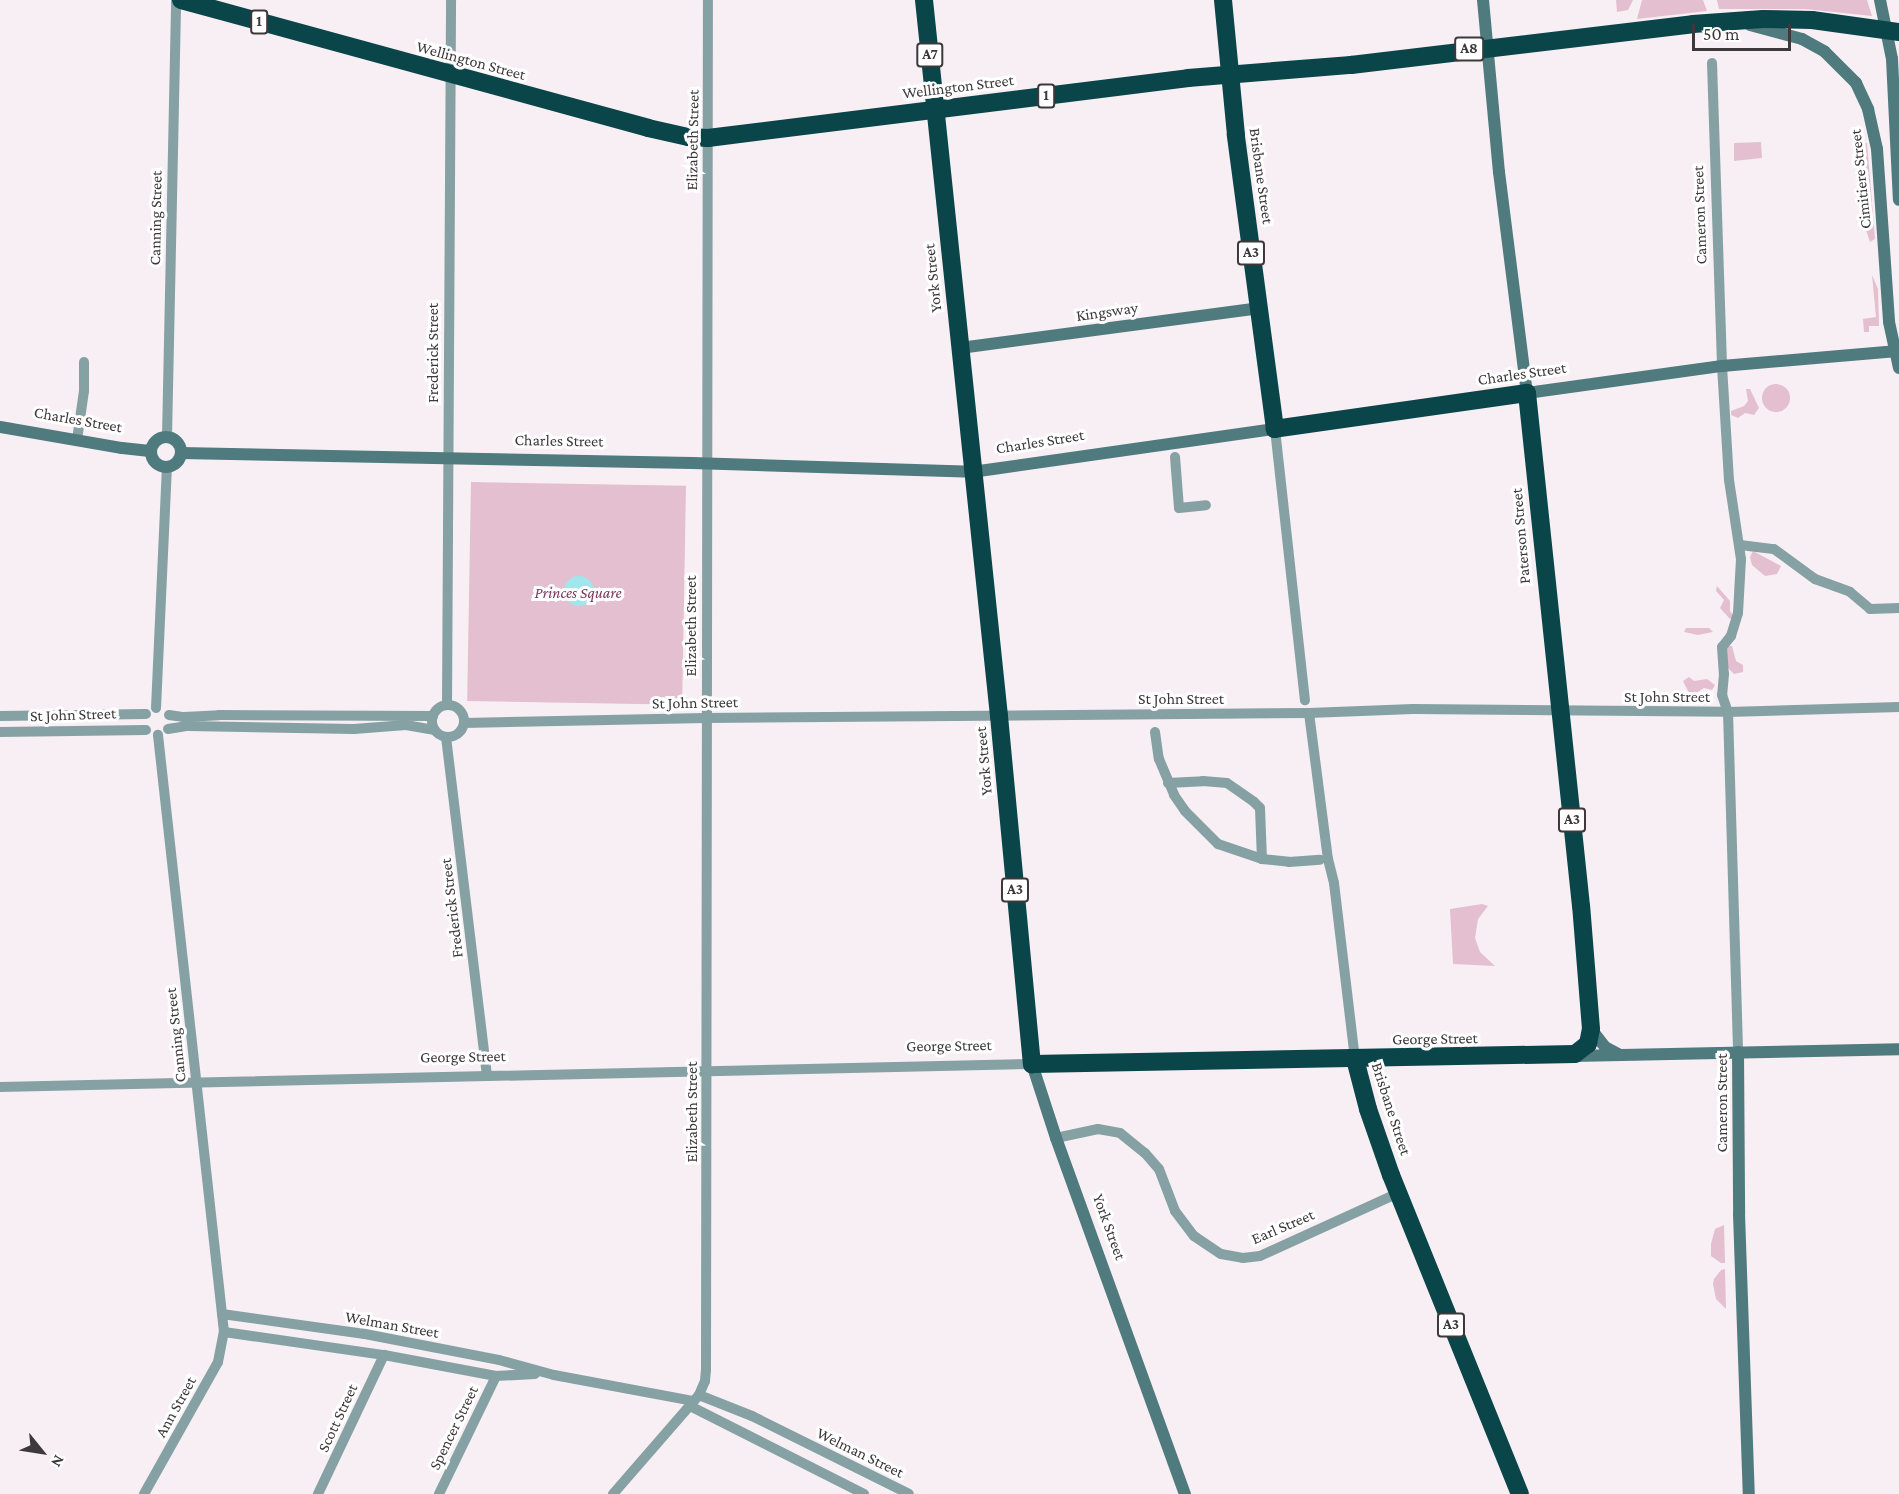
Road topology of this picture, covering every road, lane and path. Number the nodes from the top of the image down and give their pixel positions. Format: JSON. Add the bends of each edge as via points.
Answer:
{"nodes":[{"id":1,"x":178,"y":0,"type":"edge"},
{"id":2,"x":451,"y":0,"type":"edge"},
{"id":3,"x":708,"y":0,"type":"edge"},
{"id":4,"x":924,"y":0,"type":"edge"},
{"id":5,"x":1223,"y":0,"type":"edge"},
{"id":6,"x":1483,"y":0,"type":"edge"},
{"id":7,"x":1880,"y":0,"type":"edge"},
{"id":8,"x":1725,"y":22,"type":"junction"},
{"id":9,"x":1899,"y":32,"type":"edge"},
{"id":10,"x":1488,"y":47,"type":"junction"},
{"id":11,"x":1712,"y":63,"type":"dead end"},
{"id":12,"x":450,"y":75,"type":"junction"},
{"id":13,"x":1230,"y":76,"type":"junction"},
{"id":14,"x":935,"y":110,"type":"junction"},
{"id":15,"x":708,"y":138,"type":"junction"},
{"id":16,"x":1899,"y":200,"type":"edge"},
{"id":17,"x":1258,"y":308,"type":"junction"},
{"id":18,"x":960,"y":348,"type":"junction"},
{"id":19,"x":1898,"y":349,"type":"edge"},
{"id":20,"x":84,"y":362,"type":"dead end"},
{"id":21,"x":1722,"y":366,"type":"junction"},
{"id":22,"x":1899,"y":368,"type":"edge"},
{"id":23,"x":1527,"y":393,"type":"junction"},
{"id":24,"x":0,"y":427,"type":"edge"},
{"id":25,"x":1275,"y":429,"type":"junction"},
{"id":26,"x":167,"y":436,"type":"junction"},
{"id":27,"x":77,"y":440,"type":"junction"},
{"id":28,"x":150,"y":451,"type":"junction"},
{"id":29,"x":182,"y":453,"type":"junction"},
{"id":30,"x":1175,"y":457,"type":"dead end"},
{"id":31,"x":448,"y":458,"type":"junction"},
{"id":32,"x":706,"y":463,"type":"junction"},
{"id":33,"x":167,"y":468,"type":"junction"},
{"id":34,"x":972,"y":472,"type":"junction"},
{"id":35,"x":1206,"y":505,"type":"dead end"},
{"id":36,"x":1740,"y":545,"type":"junction"},
{"id":37,"x":1899,"y":608,"type":"edge"},
{"id":38,"x":1305,"y":700,"type":"dead end"},
{"id":39,"x":447,"y":705,"type":"junction"},
{"id":40,"x":1899,"y":707,"type":"edge"},
{"id":41,"x":156,"y":708,"type":"junction"},
{"id":42,"x":1561,"y":712,"type":"junction"},
{"id":43,"x":1728,"y":712,"type":"junction"},
{"id":44,"x":104,"y":714,"type":"junction"},
{"id":45,"x":146,"y":714,"type":"junction"},
{"id":46,"x":1309,"y":714,"type":"junction"},
{"id":47,"x":169,"y":715,"type":"junction"},
{"id":48,"x":230,"y":715,"type":"junction"},
{"id":49,"x":280,"y":715,"type":"junction"},
{"id":50,"x":322,"y":715,"type":"junction"},
{"id":51,"x":0,"y":716,"type":"edge"},
{"id":52,"x":353,"y":716,"type":"junction"},
{"id":53,"x":433,"y":716,"type":"junction"},
{"id":54,"x":999,"y":716,"type":"junction"},
{"id":55,"x":706,"y":718,"type":"junction"},
{"id":56,"x":464,"y":723,"type":"junction"},
{"id":57,"x":230,"y":729,"type":"junction"},
{"id":58,"x":280,"y":729,"type":"junction"},
{"id":59,"x":322,"y":729,"type":"junction"},
{"id":60,"x":354,"y":729,"type":"junction"},
{"id":61,"x":104,"y":730,"type":"junction"},
{"id":62,"x":147,"y":730,"type":"junction"},
{"id":63,"x":434,"y":730,"type":"junction"},
{"id":64,"x":0,"y":732,"type":"edge"},
{"id":65,"x":163,"y":732,"type":"junction"},
{"id":66,"x":1155,"y":732,"type":"dead end"},
{"id":67,"x":446,"y":737,"type":"junction"},
{"id":68,"x":1168,"y":783,"type":"junction"},
{"id":69,"x":1262,"y":858,"type":"junction"},
{"id":70,"x":1320,"y":860,"type":"dead end"},
{"id":71,"x":1591,"y":1029,"type":"junction"},
{"id":72,"x":1899,"y":1049,"type":"edge"},
{"id":73,"x":1738,"y":1052,"type":"junction"},
{"id":74,"x":1624,"y":1055,"type":"junction"},
{"id":75,"x":1567,"y":1056,"type":"junction"},
{"id":76,"x":1355,"y":1059,"type":"junction"},
{"id":77,"x":1032,"y":1064,"type":"junction"},
{"id":78,"x":707,"y":1071,"type":"junction"},
{"id":79,"x":487,"y":1076,"type":"junction"},
{"id":80,"x":196,"y":1082,"type":"junction"},
{"id":81,"x":0,"y":1087,"type":"edge"},
{"id":82,"x":1056,"y":1138,"type":"junction"},
{"id":83,"x":1398,"y":1193,"type":"junction"},
{"id":84,"x":222,"y":1314,"type":"junction"},
{"id":85,"x":224,"y":1332,"type":"junction"},
{"id":86,"x":384,"y":1355,"type":"junction"},
{"id":87,"x":554,"y":1375,"type":"junction"},
{"id":88,"x":496,"y":1376,"type":"junction"},
{"id":89,"x":694,"y":1401,"type":"junction"},
{"id":90,"x":144,"y":1494,"type":"edge"},
{"id":91,"x":318,"y":1494,"type":"edge"},
{"id":92,"x":439,"y":1494,"type":"edge"},
{"id":93,"x":614,"y":1494,"type":"edge"},
{"id":94,"x":864,"y":1494,"type":"edge"},
{"id":95,"x":909,"y":1494,"type":"edge"},
{"id":96,"x":1185,"y":1494,"type":"edge"},
{"id":97,"x":1520,"y":1494,"type":"edge"},
{"id":98,"x":1749,"y":1494,"type":"edge"}],
"edges":[{"from":1,"to":12,"type":"highway","name":"Wellington Street","number":"1"},
{"from":1,"to":26,"type":"street","name":"Canning Street"},
{"from":2,"to":12,"type":"street","name":"Frederick Street"},
{"from":3,"to":15,"type":"street","name":"Elizabeth Street"},
{"from":4,"to":14,"type":"highway","name":"York Street","number":"A7"},
{"from":5,"to":13,"type":"highway","name":"Brisbane Street","number":"A3"},
{"from":6,"to":10,"type":"street","name":"Paterson Street"},
{"from":7,"to":16,"type":"street","via":[[1892,59]]},
{"from":8,"to":9,"type":"highway","name":"Wellington Street","number":"A8","bridge":true,"via":[[1812,20]]},
{"from":8,"to":10,"type":"highway","name":"Wellington Street","number":"A8"},
{"from":8,"to":19,"type":"street","name":"Cimitiere Street","via":[[1778,31],[1813,44],[1838,63],[1863,96],[1877,149],[1889,322]]},
{"from":10,"to":13,"type":"highway","name":"Wellington Street","number":"A8"},
{"from":10,"to":23,"type":"street","name":"Paterson Street","via":[[1499,172]]},
{"from":11,"to":21,"type":"street","name":"Cameron Street"},
{"from":12,"to":15,"type":"highway","name":"Wellington Street","number":"1","via":[[648,128]]},
{"from":12,"to":31,"type":"street","name":"Frederick Street"},
{"from":13,"to":14,"type":"highway","name":"Wellington Street","number":"1"},
{"from":13,"to":17,"type":"highway","name":"Brisbane Street","number":"A3"},
{"from":14,"to":15,"type":"highway","name":"Wellington Street","number":"1"},
{"from":14,"to":18,"type":"highway","name":"York Street","number":"A3"},
{"from":15,"to":32,"type":"street","name":"Elizabeth Street"},
{"from":17,"to":18,"type":"street","name":"Kingsway"},
{"from":17,"to":25,"type":"highway","name":"Brisbane Street","number":"A3"},
{"from":18,"to":34,"type":"highway","name":"York Street","number":"A3"},
{"from":19,"to":21,"type":"street","name":"Charles Street"},
{"from":19,"to":22,"type":"street","name":"Cimitiere Street"},
{"from":20,"to":27,"type":"street"},
{"from":21,"to":23,"type":"street","name":"Charles Street"},
{"from":21,"to":36,"type":"street","name":"Cameron Street","via":[[1729,480]]},
{"from":23,"to":25,"type":"highway","name":"Charles Street"},
{"from":23,"to":42,"type":"highway","name":"Paterson Street","number":"A3"},
{"from":24,"to":27,"type":"street","name":"Charles Street"},
{"from":25,"to":34,"type":"street","name":"Charles Street"},
{"from":25,"to":38,"type":"street"},
{"from":26,"to":28,"type":"street","via":[[158,439]]},
{"from":26,"to":29,"type":"street","via":[[179,444]]},
{"from":27,"to":28,"type":"street","name":"Charles Street"},
{"from":28,"to":33,"type":"street","via":[[155,463]]},
{"from":29,"to":31,"type":"street","name":"Charles Street"},
{"from":29,"to":33,"type":"street","via":[[179,461]]},
{"from":30,"to":35,"type":"street","via":[[1179,508]]},
{"from":31,"to":32,"type":"street","name":"Charles Street"},
{"from":31,"to":39,"type":"street","name":"Frederick Street"},
{"from":32,"to":34,"type":"street","name":"Charles Street"},
{"from":32,"to":55,"type":"street","name":"Elizabeth Street"},
{"from":33,"to":41,"type":"street"},
{"from":34,"to":54,"type":"highway","name":"York Street","number":"A3"},
{"from":36,"to":37,"type":"street","via":[[1774,549],[1815,579],[1850,592],[1870,609]]},
{"from":36,"to":43,"type":"street","name":"Cameron Street","via":[[1738,613],[1731,636],[1722,646],[1722,695]]},
{"from":39,"to":53,"type":"street","via":[[438,708]]},
{"from":39,"to":56,"type":"street","via":[[458,709]]},
{"from":40,"to":43,"type":"street","name":"St John Street"},
{"from":41,"to":45,"type":"street"},
{"from":41,"to":47,"type":"street"},
{"from":42,"to":43,"type":"street","name":"St John Street"},
{"from":42,"to":46,"type":"street","name":"St John Street","via":[[1413,709]]},
{"from":42,"to":71,"type":"highway","name":"Paterson Street","number":"A3"},
{"from":43,"to":73,"type":"street","name":"Cameron Street"},
{"from":44,"to":45,"type":"street","name":"St John Street"},
{"from":44,"to":51,"type":"street","name":"St John Street"},
{"from":44,"to":61,"type":"street"},
{"from":45,"to":62,"type":"street"},
{"from":46,"to":54,"type":"street","name":"St John Street"},
{"from":46,"to":76,"type":"street","name":"Brisbane Street"},
{"from":47,"to":48,"type":"street"},
{"from":47,"to":65,"type":"street","via":[[171,722]]},
{"from":48,"to":49,"type":"street"},
{"from":48,"to":57,"type":"street"},
{"from":49,"to":50,"type":"street"},
{"from":49,"to":58,"type":"street"},
{"from":50,"to":52,"type":"street"},
{"from":50,"to":59,"type":"street"},
{"from":52,"to":53,"type":"street"},
{"from":52,"to":60,"type":"street"},
{"from":53,"to":63,"type":"street"},
{"from":54,"to":55,"type":"street","name":"St John Street"},
{"from":54,"to":77,"type":"highway","name":"York Street","number":"A3"},
{"from":55,"to":56,"type":"street","name":"St John Street"},
{"from":55,"to":78,"type":"street","name":"Elizabeth Street"},
{"from":56,"to":67,"type":"street","via":[[459,732]]},
{"from":57,"to":58,"type":"street"},
{"from":57,"to":65,"type":"street","via":[[188,726]]},
{"from":58,"to":59,"type":"street"},
{"from":59,"to":60,"type":"street"},
{"from":60,"to":63,"type":"street","via":[[406,725]]},
{"from":61,"to":62,"type":"street","name":"St John Street"},
{"from":61,"to":64,"type":"street","name":"St John Street"},
{"from":62,"to":65,"type":"street"},
{"from":63,"to":67,"type":"street"},
{"from":65,"to":80,"type":"street","name":"Canning Street"},
{"from":66,"to":68,"type":"street"},
{"from":67,"to":79,"type":"street","name":"Frederick Street"},
{"from":68,"to":69,"type":"street","via":[[1185,811],[1218,844]]},
{"from":68,"to":69,"type":"street","via":[[1227,783],[1254,802],[1260,808]]},
{"from":69,"to":70,"type":"street","via":[[1289,862]]},
{"from":71,"to":74,"type":"street","via":[[1605,1047]]},
{"from":71,"to":75,"type":"highway","via":[[1585,1048]]},
{"from":72,"to":73,"type":"street","name":"George Street"},
{"from":73,"to":74,"type":"street","name":"George Street"},
{"from":73,"to":98,"type":"street","name":"Cameron Street","via":[[1739,1214]]},
{"from":74,"to":75,"type":"street","name":"George Street"},
{"from":75,"to":76,"type":"highway","name":"George Street"},
{"from":76,"to":77,"type":"highway","name":"George Street"},
{"from":76,"to":83,"type":"highway","name":"Brisbane Street","number":"A3"},
{"from":77,"to":78,"type":"street","name":"George Street"},
{"from":77,"to":82,"type":"street","name":"York Street"},
{"from":78,"to":79,"type":"street","name":"George Street"},
{"from":78,"to":89,"type":"street","name":"Elizabeth Street","via":[[707,1336],[705,1382]]},
{"from":79,"to":80,"type":"street","name":"George Street"},
{"from":80,"to":81,"type":"street","name":"George Street"},
{"from":80,"to":84,"type":"street","name":"Canning Street"},
{"from":82,"to":83,"type":"street","name":"Earl Street","via":[[1098,1129],[1120,1133],[1159,1169],[1175,1211],[1194,1236],[1221,1254],[1243,1258],[1260,1256]]},
{"from":82,"to":96,"type":"street","name":"York Street"},
{"from":83,"to":97,"type":"highway","name":"Brisbane Street","number":"A3"},
{"from":84,"to":85,"type":"street","name":"Canning Street"},
{"from":84,"to":87,"type":"street","name":"Welman Street","via":[[365,1334]]},
{"from":85,"to":86,"type":"street","name":"Welman Street"},
{"from":85,"to":90,"type":"street","name":"Ann Street","via":[[218,1362]]},
{"from":86,"to":88,"type":"street","name":"Welman Street"},
{"from":86,"to":91,"type":"street","name":"Scott Street"},
{"from":87,"to":88,"type":"street","name":"Welman Street"},
{"from":87,"to":89,"type":"street","name":"Welman Street"},
{"from":88,"to":92,"type":"street","name":"Spencer Street"},
{"from":89,"to":93,"type":"street"},
{"from":89,"to":94,"type":"street","name":"Welman Street"},
{"from":89,"to":95,"type":"street","name":"Welman Street","via":[[752,1416]]}]}
